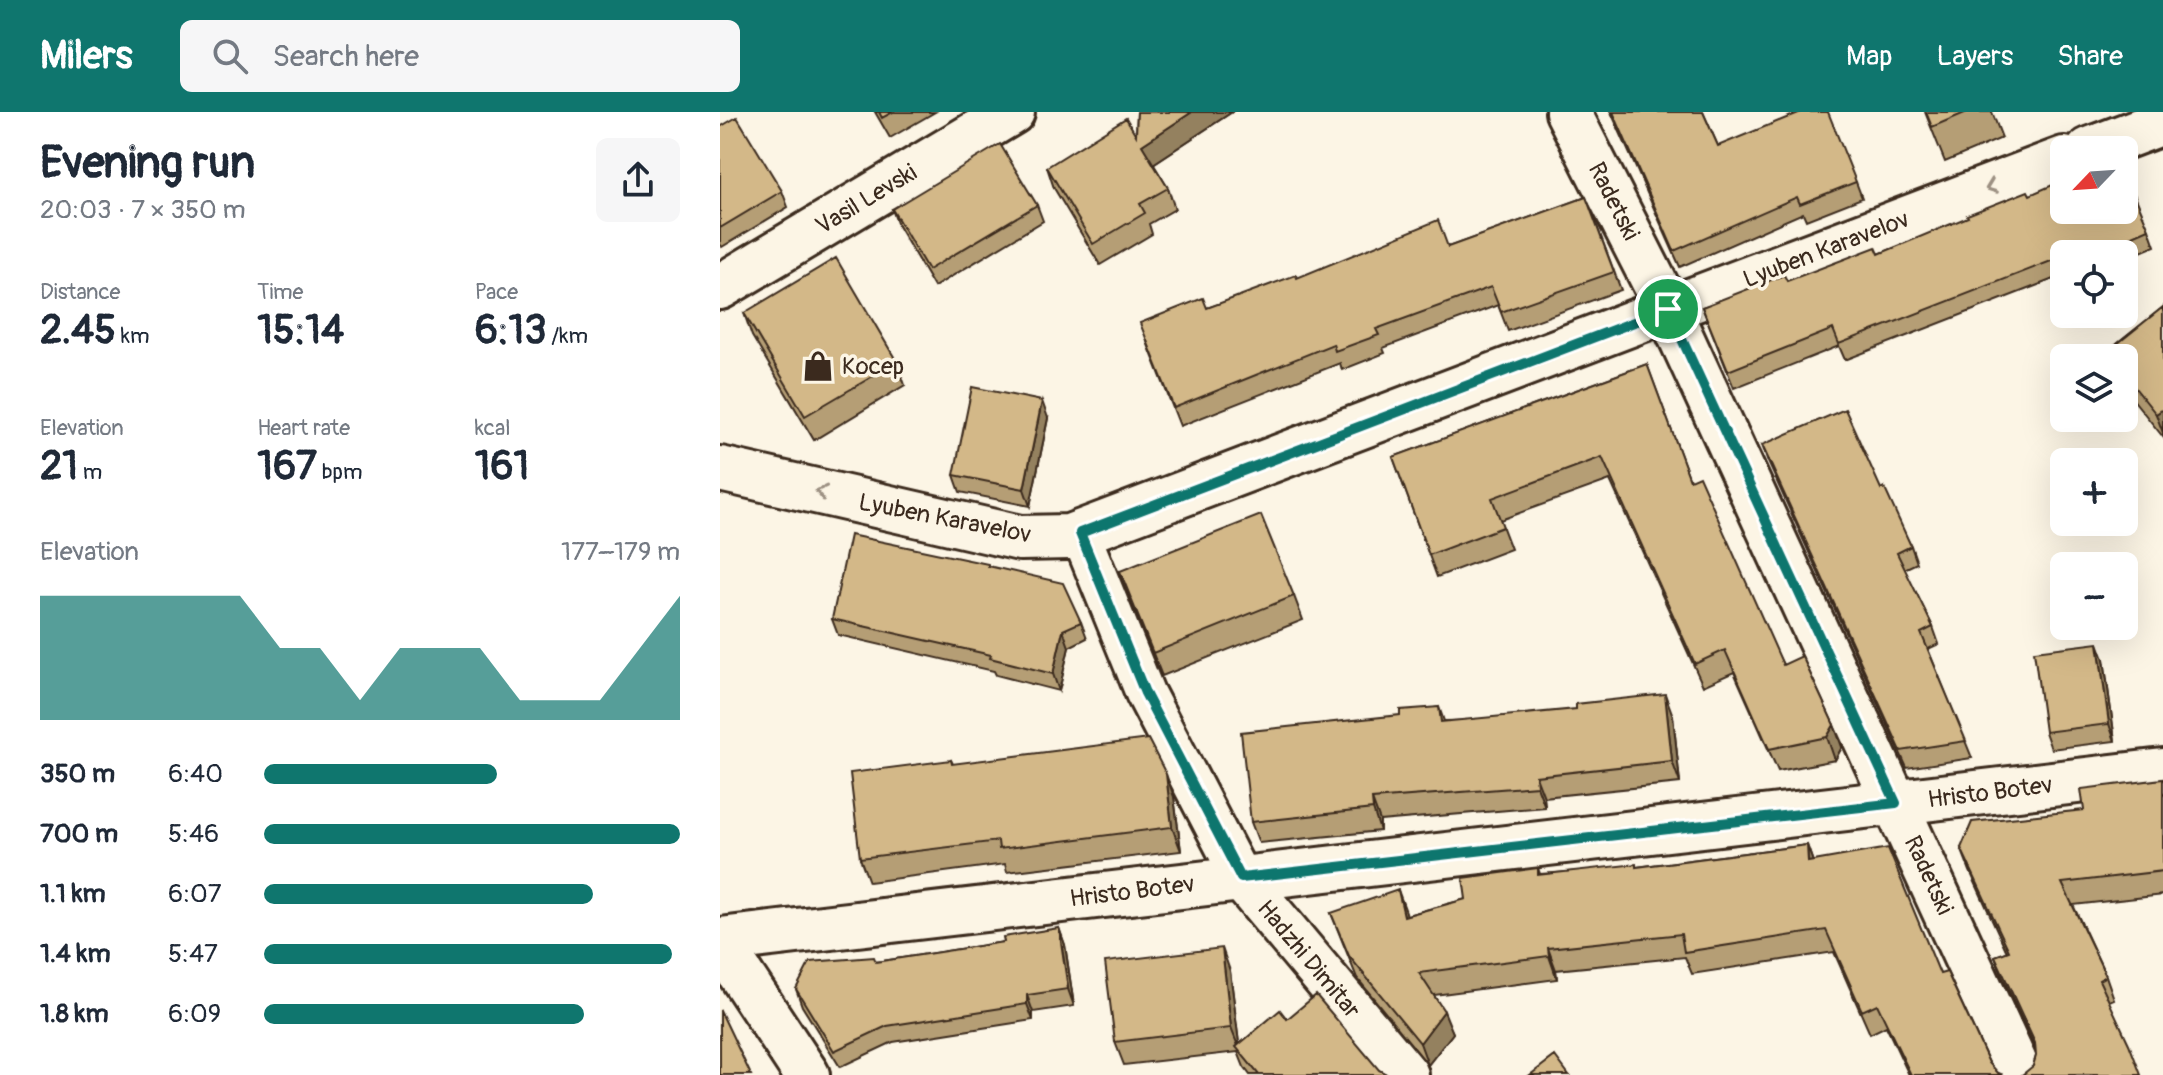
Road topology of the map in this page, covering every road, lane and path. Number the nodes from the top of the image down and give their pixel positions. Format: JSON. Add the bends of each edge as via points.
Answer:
{"nodes":[{"id":1,"x":1012,"y":112,"type":"edge"},
{"id":2,"x":1568,"y":112,"type":"edge"},
{"id":3,"x":2050,"y":164,"type":"edge"},
{"id":4,"x":720,"y":287,"type":"edge"},
{"id":5,"x":1668,"y":309,"type":"junction"},
{"id":6,"x":720,"y":469,"type":"edge"},
{"id":7,"x":1080,"y":533,"type":"junction"},
{"id":8,"x":2163,"y":771,"type":"edge"},
{"id":9,"x":1896,"y":803,"type":"junction"},
{"id":10,"x":1241,"y":878,"type":"junction"},
{"id":11,"x":720,"y":942,"type":"edge"},
{"id":12,"x":807,"y":1075,"type":"edge"},
{"id":13,"x":1406,"y":1075,"type":"edge"},
{"id":14,"x":2020,"y":1075,"type":"edge"}],
"edges":[{"from":1,"to":4,"type":"street","name":"Vasil Levski"},
{"from":2,"to":5,"type":"street","name":"Radetski"},
{"from":3,"to":5,"type":"street","name":"Lyuben Karavelov","one_way":true},
{"from":5,"to":7,"type":"street","name":"Lyuben Karavelov"},
{"from":5,"to":9,"type":"street","name":"Radetski"},
{"from":7,"to":6,"type":"street","name":"Lyuben Karavelov","one_way":true,"via":[[1020,538]]},
{"from":7,"to":10,"type":"street","name":"Hadzhi Dimitar","via":[[1145,693]]},
{"from":8,"to":9,"type":"street","name":"Hristo Botev"},
{"from":9,"to":10,"type":"street","name":"Hristo Botev"},
{"from":9,"to":14,"type":"street","name":"Radetski"},
{"from":10,"to":11,"type":"street","name":"Hristo Botev"},
{"from":10,"to":13,"type":"street","name":"Hadzhi Dimitar"},
{"from":11,"to":12,"type":"street"}]}
